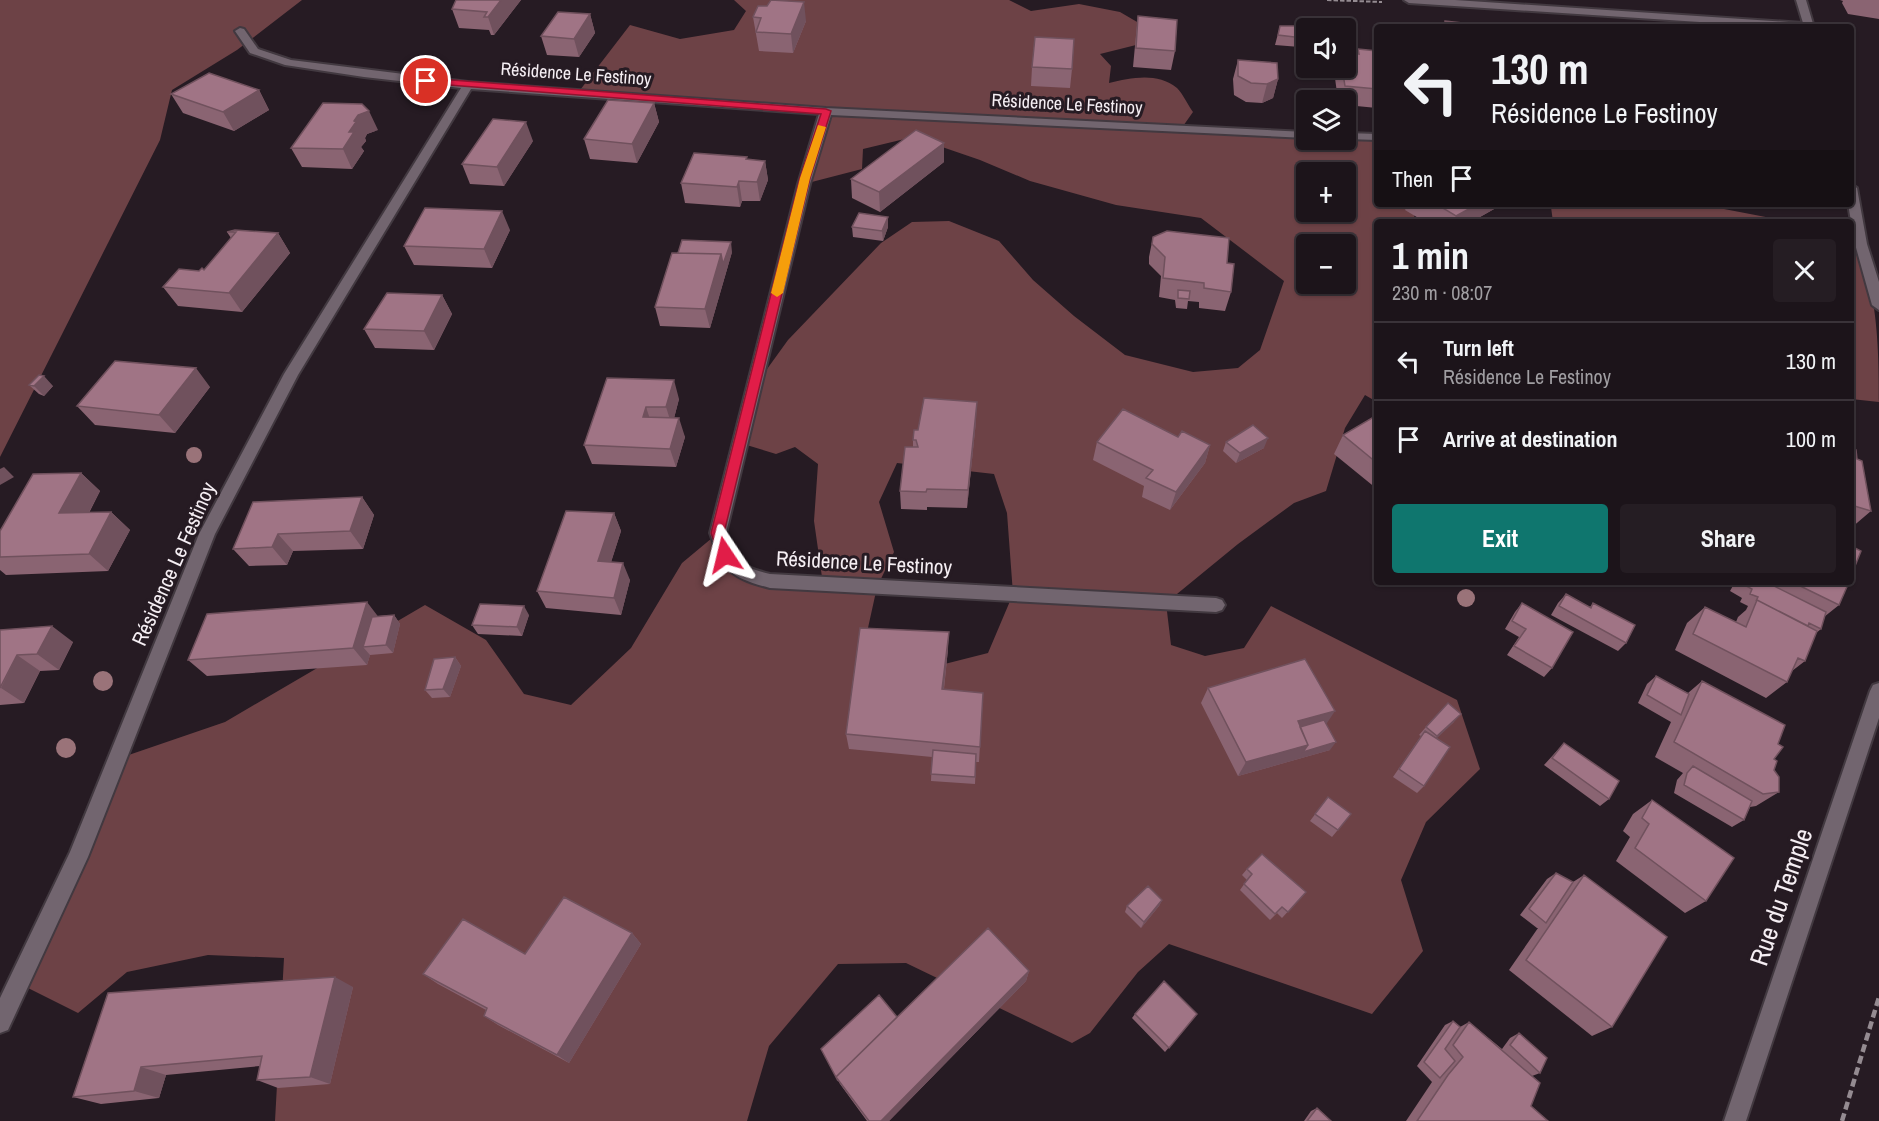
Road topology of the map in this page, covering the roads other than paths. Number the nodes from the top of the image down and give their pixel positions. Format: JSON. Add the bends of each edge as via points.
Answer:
{"nodes":[{"id":1,"x":1408,"y":0,"type":"edge"},
{"id":2,"x":1801,"y":0,"type":"edge"},
{"id":3,"x":1646,"y":17,"type":"junction"},
{"id":4,"x":1632,"y":24,"type":"edge"},
{"id":5,"x":1759,"y":24,"type":"edge"},
{"id":6,"x":1807,"y":24,"type":"edge"},
{"id":7,"x":240,"y":31,"type":"dead end"},
{"id":8,"x":468,"y":85,"type":"junction"},
{"id":9,"x":826,"y":111,"type":"junction"},
{"id":10,"x":1296,"y":134,"type":"edge"},
{"id":11,"x":1356,"y":136,"type":"edge"},
{"id":12,"x":1374,"y":137,"type":"edge"},
{"id":13,"x":1854,"y":205,"type":"edge"},
{"id":14,"x":1879,"y":305,"type":"edge"},
{"id":15,"x":1216,"y":605,"type":"dead end"},
{"id":16,"x":1879,"y":691,"type":"edge"},
{"id":17,"x":0,"y":1022,"type":"edge"},
{"id":18,"x":1735,"y":1121,"type":"edge"}],
"edges":[{"from":1,"to":3,"type":"street"},
{"from":2,"to":6,"type":"street"},
{"from":3,"to":4,"type":"street"},
{"from":3,"to":5,"type":"street"},
{"from":7,"to":8,"type":"street","name":"Résidence Le Festinoy","via":[[254,51],[289,63]]},
{"from":8,"to":9,"type":"street","name":"Résidence Le Festinoy"},
{"from":8,"to":17,"type":"street","name":"Résidence Le Festinoy","via":[[291,374],[207,534],[78,857]]},
{"from":9,"to":10,"type":"street","name":"Résidence Le Festinoy"},
{"from":9,"to":15,"type":"street","name":"Résidence Le Festinoy","via":[[805,178],[718,533],[725,555],[739,573],[771,581]]},
{"from":11,"to":12,"type":"street"},
{"from":13,"to":14,"type":"street"},
{"from":16,"to":18,"type":"street","name":"Rue du Temple"}]}
